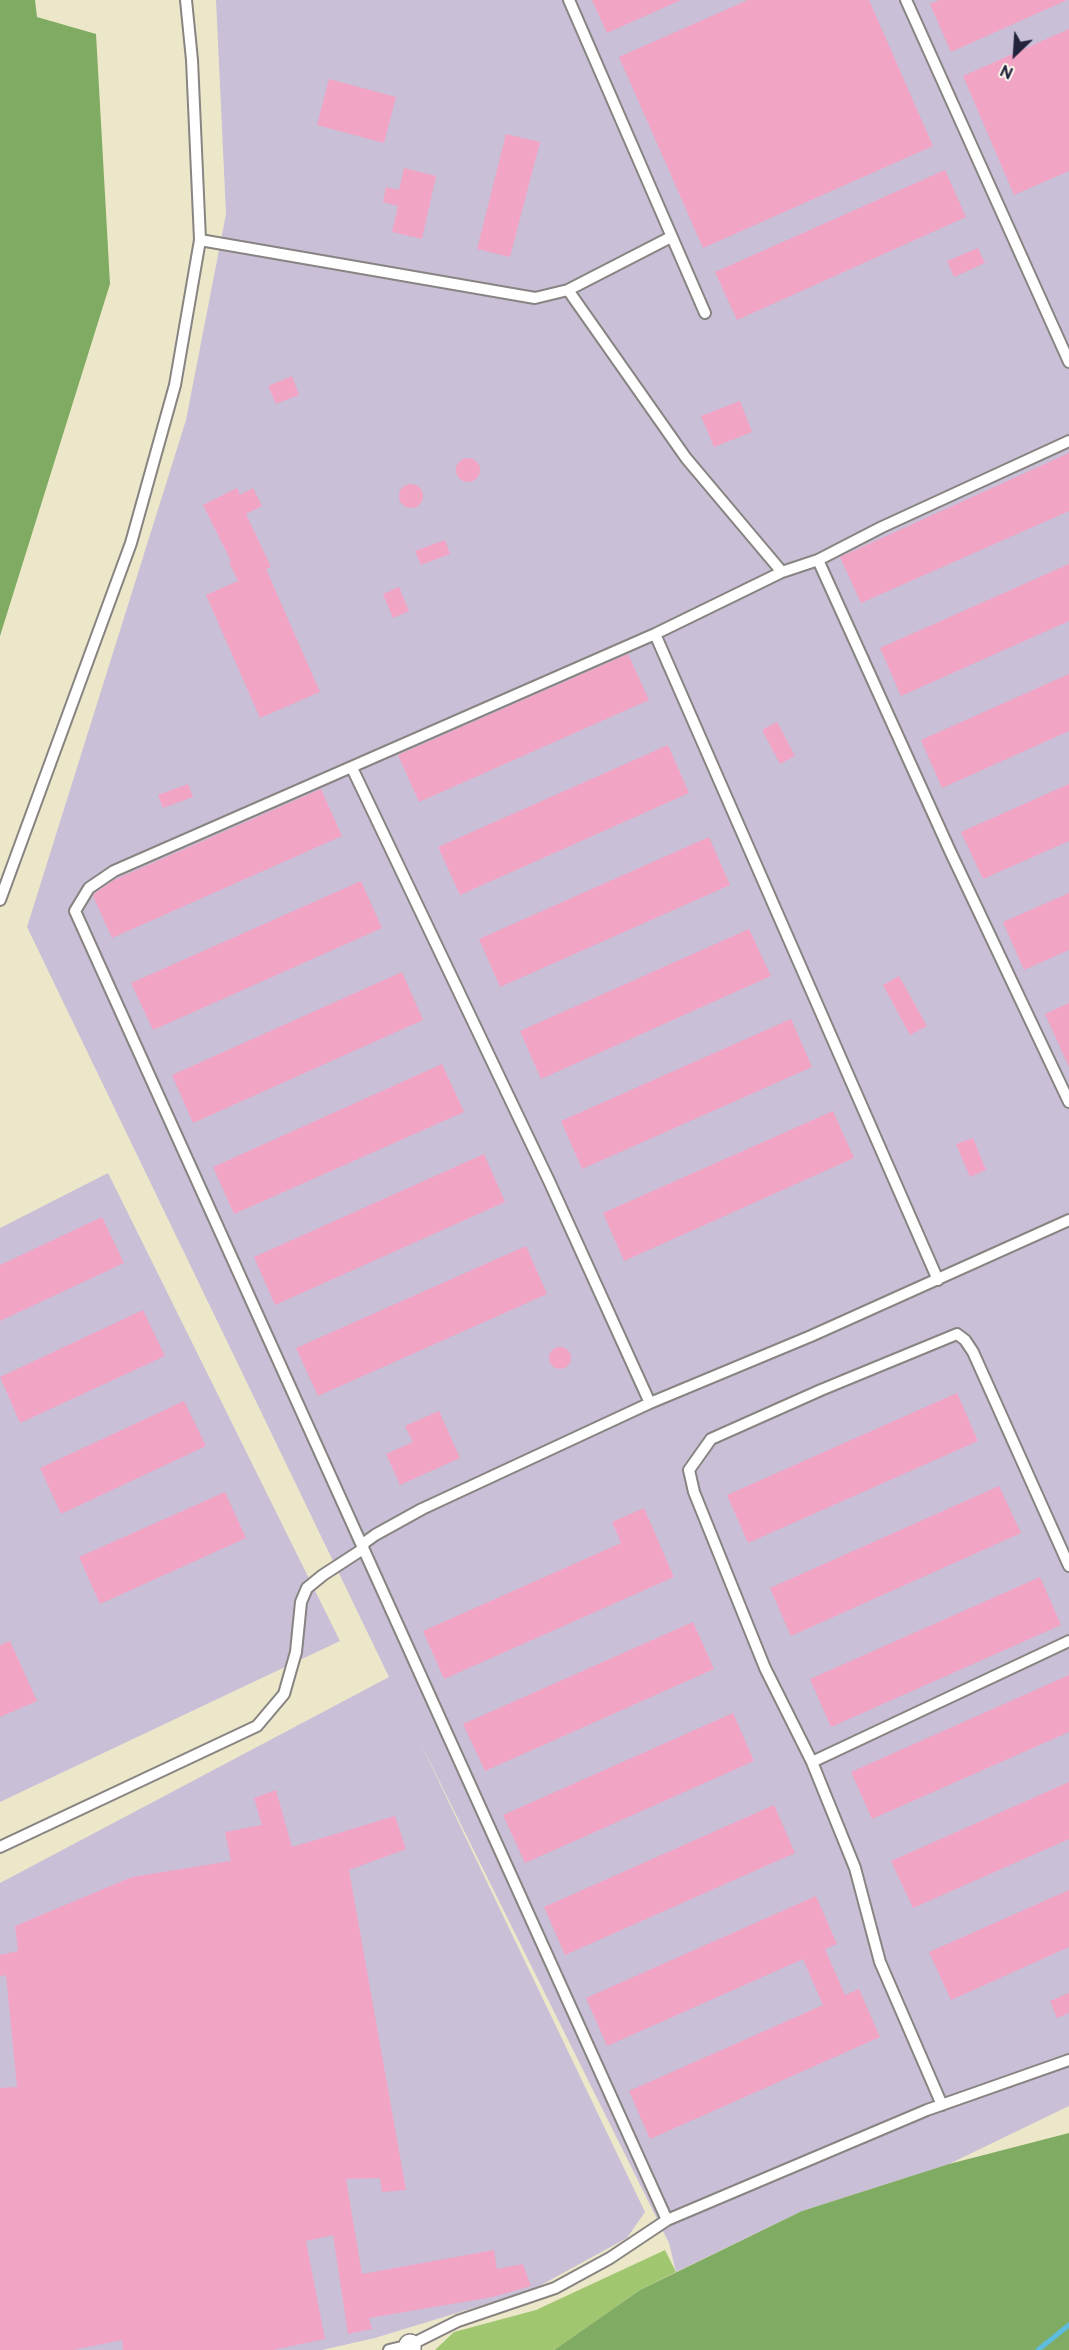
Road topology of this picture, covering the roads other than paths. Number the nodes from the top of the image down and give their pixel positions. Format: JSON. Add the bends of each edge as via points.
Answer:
{"nodes":[{"id":1,"x":186,"y":0,"type":"edge"},
{"id":2,"x":569,"y":0,"type":"edge"},
{"id":3,"x":906,"y":0,"type":"edge"},
{"id":4,"x":671,"y":237,"type":"junction"},
{"id":5,"x":200,"y":240,"type":"junction"},
{"id":6,"x":568,"y":290,"type":"junction"},
{"id":7,"x":705,"y":313,"type":"dead end"},
{"id":8,"x":1069,"y":362,"type":"edge"},
{"id":9,"x":1069,"y":441,"type":"edge"},
{"id":10,"x":818,"y":560,"type":"junction"},
{"id":11,"x":782,"y":572,"type":"junction"},
{"id":12,"x":655,"y":634,"type":"junction"},
{"id":13,"x":352,"y":768,"type":"junction"},
{"id":14,"x":0,"y":900,"type":"edge"},
{"id":15,"x":1069,"y":1102,"type":"edge"},
{"id":16,"x":1069,"y":1220,"type":"edge"},
{"id":17,"x":938,"y":1280,"type":"junction"},
{"id":18,"x":650,"y":1403,"type":"junction"},
{"id":19,"x":363,"y":1549,"type":"junction"},
{"id":20,"x":1069,"y":1566,"type":"edge"},
{"id":21,"x":1069,"y":1641,"type":"edge"},
{"id":22,"x":813,"y":1762,"type":"junction"},
{"id":23,"x":0,"y":1847,"type":"edge"},
{"id":24,"x":1069,"y":2060,"type":"edge"},
{"id":25,"x":942,"y":2105,"type":"junction"},
{"id":26,"x":667,"y":2220,"type":"junction"},
{"id":27,"x":410,"y":2347,"type":"edge"},
{"id":28,"x":388,"y":2350,"type":"edge"}],
"edges":[{"from":1,"to":5,"type":"lane"},
{"from":2,"to":4,"type":"lane"},
{"from":3,"to":8,"type":"lane"},
{"from":4,"to":6,"type":"lane"},
{"from":4,"to":7,"type":"lane"},
{"from":5,"to":6,"type":"lane","via":[[535,298]]},
{"from":5,"to":14,"type":"lane","via":[[175,385],[131,543]]},
{"from":6,"to":11,"type":"lane","via":[[686,458]]},
{"from":9,"to":10,"type":"lane"},
{"from":10,"to":11,"type":"lane"},
{"from":10,"to":15,"type":"lane"},
{"from":11,"to":12,"type":"lane"},
{"from":12,"to":13,"type":"lane"},
{"from":12,"to":17,"type":"lane"},
{"from":13,"to":18,"type":"lane"},
{"from":13,"to":19,"type":"lane","via":[[114,871],[89,888],[75,911]]},
{"from":16,"to":17,"type":"lane"},
{"from":17,"to":18,"type":"lane"},
{"from":18,"to":19,"type":"lane","via":[[422,1509],[375,1535],[364,1543]]},
{"from":19,"to":23,"type":"lane","via":[[308,1588],[301,1602],[296,1652],[284,1694],[257,1726]]},
{"from":19,"to":26,"type":"lane"},
{"from":20,"to":22,"type":"lane","via":[[973,1352],[957,1334],[711,1439],[689,1470],[694,1492],[765,1668]]},
{"from":21,"to":22,"type":"lane"},
{"from":22,"to":25,"type":"lane","via":[[855,1868],[880,1962]]},
{"from":24,"to":25,"type":"lane"},
{"from":25,"to":26,"type":"lane"},
{"from":26,"to":27,"type":"lane","via":[[555,2288],[458,2321]]},
{"from":27,"to":28,"type":"lane"}]}
